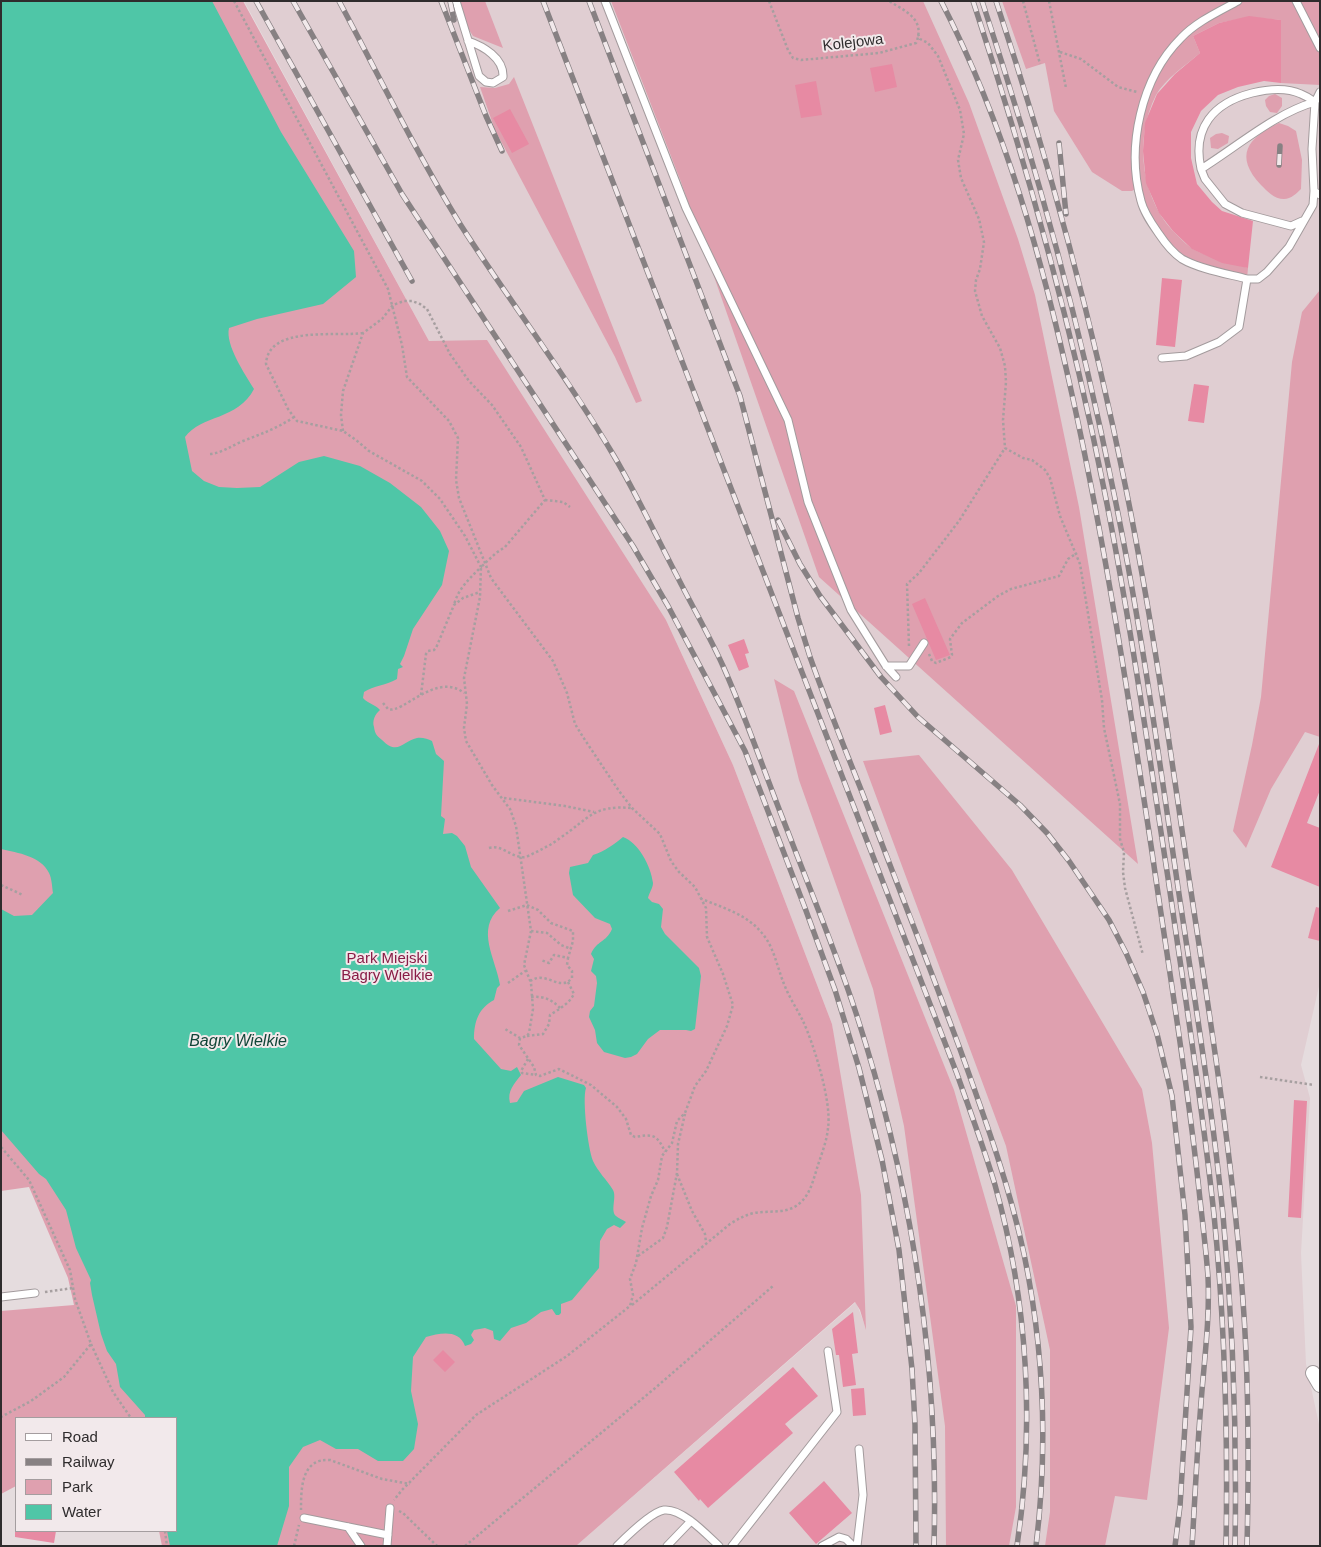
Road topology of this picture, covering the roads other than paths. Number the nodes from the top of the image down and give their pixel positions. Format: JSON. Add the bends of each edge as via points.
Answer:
{"nodes":[{"id":1,"x":456,"y":1,"type":"edge"},
{"id":2,"x":605,"y":1,"type":"edge"},
{"id":3,"x":1238,"y":1,"type":"edge"},
{"id":4,"x":1296,"y":1,"type":"edge"},
{"id":5,"x":468,"y":41,"type":"junction"},
{"id":6,"x":1320,"y":48,"type":"edge"},
{"id":7,"x":1320,"y":92,"type":"edge"},
{"id":8,"x":1315,"y":102,"type":"junction"},
{"id":9,"x":1201,"y":169,"type":"junction"},
{"id":10,"x":1317,"y":193,"type":"edge"},
{"id":11,"x":1302,"y":221,"type":"junction"},
{"id":12,"x":1248,"y":278,"type":"junction"},
{"id":13,"x":1162,"y":358,"type":"dead end"},
{"id":14,"x":924,"y":643,"type":"road end"},
{"id":15,"x":886,"y":666,"type":"junction"},
{"id":16,"x":896,"y":677,"type":"dead end"},
{"id":17,"x":35,"y":1293,"type":"road end"},
{"id":18,"x":1,"y":1297,"type":"edge"},
{"id":19,"x":828,"y":1351,"type":"dead end"},
{"id":20,"x":858,"y":1449,"type":"dead end"},
{"id":21,"x":390,"y":1508,"type":"road end"},
{"id":22,"x":304,"y":1518,"type":"dead end"},
{"id":23,"x":691,"y":1521,"type":"junction"},
{"id":24,"x":348,"y":1527,"type":"junction"},
{"id":25,"x":388,"y":1535,"type":"junction"},
{"id":26,"x":360,"y":1546,"type":"edge"},
{"id":27,"x":387,"y":1546,"type":"edge"},
{"id":28,"x":617,"y":1546,"type":"edge"},
{"id":29,"x":667,"y":1546,"type":"edge"},
{"id":30,"x":719,"y":1546,"type":"edge"},
{"id":31,"x":732,"y":1546,"type":"edge"},
{"id":32,"x":822,"y":1546,"type":"edge"},
{"id":33,"x":853,"y":1546,"type":"edge"},
{"id":34,"x":857,"y":1546,"type":"edge"}],
"edges":[{"from":1,"to":5,"type":"lane"},
{"from":2,"to":15,"type":"lane","via":[[686,208],[788,420],[808,502],[850,610]]},
{"from":3,"to":12,"type":"lane","via":[[1180,38],[1160,67],[1138,125],[1136,166],[1141,202],[1166,244],[1182,259]]},
{"from":4,"to":6,"type":"lane"},
{"from":5,"to":5,"type":"lane","via":[[479,76],[493,83],[503,77],[504,71],[498,60],[480,45]]},
{"from":7,"to":8,"type":"lane"},
{"from":8,"to":9,"type":"lane","via":[[1302,105],[1262,128]]},
{"from":8,"to":9,"type":"lane","via":[[1282,89],[1265,90],[1224,103],[1208,119],[1201,134],[1198,156]]},
{"from":8,"to":10,"type":"lane","via":[[1312,149]]},
{"from":9,"to":11,"type":"lane","via":[[1225,204],[1291,226]]},
{"from":10,"to":11,"type":"lane"},
{"from":11,"to":12,"type":"lane","via":[[1289,247],[1267,272],[1258,279]]},
{"from":12,"to":13,"type":"lane","via":[[1238,327],[1219,342],[1186,356]]},
{"from":14,"to":15,"type":"lane","via":[[909,666]]},
{"from":15,"to":16,"type":"lane"},
{"from":17,"to":18,"type":"lane"},
{"from":19,"to":31,"type":"lane","via":[[837,1412]]},
{"from":20,"to":34,"type":"lane","via":[[863,1495]]},
{"from":21,"to":25,"type":"lane"},
{"from":22,"to":24,"type":"lane"},
{"from":23,"to":28,"type":"lane","via":[[664,1510],[652,1516]]},
{"from":23,"to":29,"type":"lane"},
{"from":23,"to":30,"type":"lane"},
{"from":24,"to":25,"type":"lane"},
{"from":24,"to":26,"type":"lane"},
{"from":25,"to":27,"type":"lane"},
{"from":32,"to":33,"type":"lane","via":[[839,1537]]}]}
